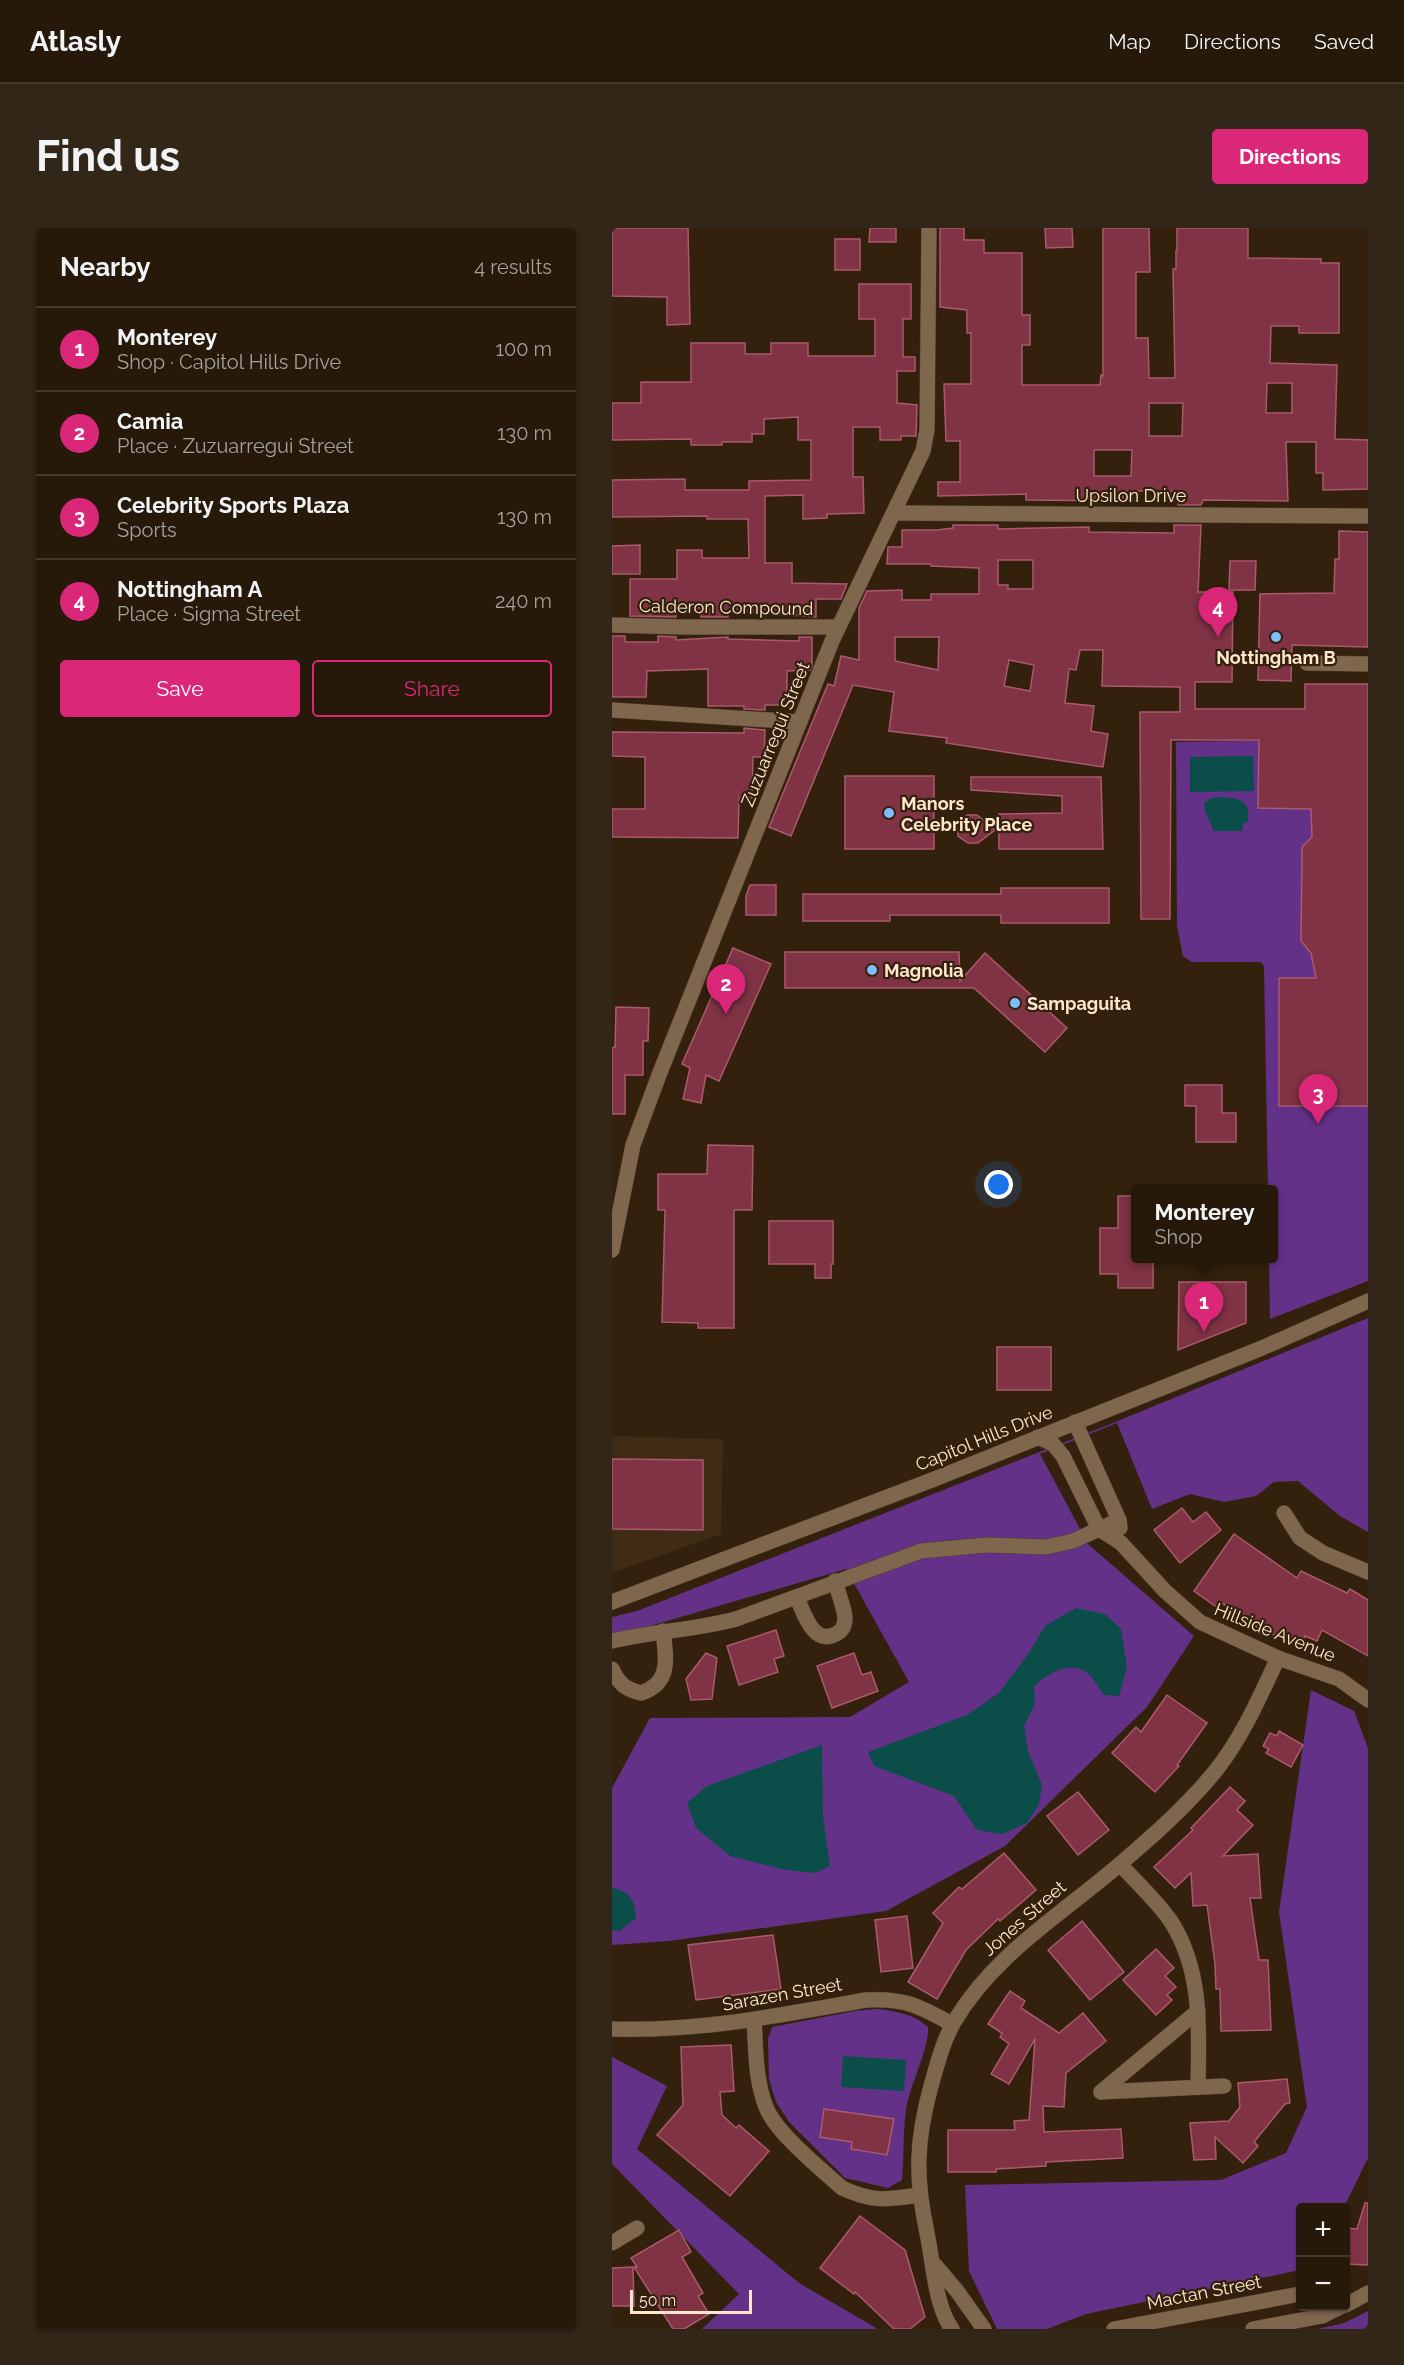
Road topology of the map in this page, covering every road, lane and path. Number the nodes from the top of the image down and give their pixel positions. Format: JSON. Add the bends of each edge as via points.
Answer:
{"nodes":[{"id":1,"x":929,"y":228,"type":"edge"},
{"id":2,"x":894,"y":513,"type":"junction"},
{"id":3,"x":1368,"y":516,"type":"edge"},
{"id":4,"x":612,"y":625,"type":"edge"},
{"id":5,"x":838,"y":627,"type":"junction"},
{"id":6,"x":1307,"y":663,"type":"dead end"},
{"id":7,"x":1368,"y":664,"type":"edge"},
{"id":8,"x":612,"y":710,"type":"edge"},
{"id":9,"x":800,"y":722,"type":"junction"},
{"id":10,"x":612,"y":1250,"type":"edge"},
{"id":11,"x":1368,"y":1301,"type":"edge"},
{"id":12,"x":1075,"y":1422,"type":"junction"},
{"id":13,"x":1038,"y":1437,"type":"junction"},
{"id":14,"x":1284,"y":1513,"type":"dead end"},
{"id":15,"x":1119,"y":1520,"type":"junction"},
{"id":16,"x":1099,"y":1529,"type":"junction"},
{"id":17,"x":1121,"y":1543,"type":"junction"},
{"id":18,"x":1368,"y":1572,"type":"edge"},
{"id":19,"x":835,"y":1581,"type":"junction"},
{"id":20,"x":797,"y":1598,"type":"junction"},
{"id":21,"x":612,"y":1602,"type":"edge"},
{"id":22,"x":663,"y":1631,"type":"junction"},
{"id":23,"x":612,"y":1641,"type":"edge"},
{"id":24,"x":1278,"y":1658,"type":"junction"},
{"id":25,"x":612,"y":1669,"type":"edge"},
{"id":26,"x":1368,"y":1700,"type":"edge"},
{"id":27,"x":1120,"y":1864,"type":"junction"},
{"id":28,"x":1198,"y":2011,"type":"junction"},
{"id":29,"x":754,"y":2020,"type":"junction"},
{"id":30,"x":952,"y":2024,"type":"junction"},
{"id":31,"x":612,"y":2029,"type":"edge"},
{"id":32,"x":1224,"y":2086,"type":"dead end"},
{"id":33,"x":1198,"y":2087,"type":"junction"},
{"id":34,"x":919,"y":2195,"type":"junction"},
{"id":35,"x":637,"y":2228,"type":"dead end"},
{"id":36,"x":612,"y":2243,"type":"edge"},
{"id":37,"x":933,"y":2263,"type":"junction"},
{"id":38,"x":1350,"y":2291,"type":"edge"},
{"id":39,"x":1368,"y":2292,"type":"edge"},
{"id":40,"x":1296,"y":2295,"type":"edge"},
{"id":41,"x":1350,"y":2302,"type":"edge"},
{"id":42,"x":1333,"y":2311,"type":"edge"},
{"id":43,"x":952,"y":2329,"type":"edge"},
{"id":44,"x":984,"y":2329,"type":"edge"},
{"id":45,"x":1114,"y":2329,"type":"edge"},
{"id":46,"x":1253,"y":2329,"type":"edge"}],
"edges":[{"from":1,"to":2,"type":"street","name":"Zuzuarregui Street","via":[[927,430],[923,451]]},
{"from":2,"to":3,"type":"street","name":"Upsilon Drive"},
{"from":2,"to":5,"type":"street","name":"Zuzuarregui Street"},
{"from":4,"to":5,"type":"street","name":"Calderon Compound"},
{"from":5,"to":9,"type":"street","name":"Zuzuarregui Street"},
{"from":6,"to":7,"type":"street"},
{"from":8,"to":9,"type":"street"},
{"from":9,"to":10,"type":"street","name":"Zuzuarregui Street","via":[[633,1145]]},
{"from":11,"to":12,"type":"street","name":"Capitol Hills Drive"},
{"from":12,"to":13,"type":"street","name":"Capitol Hills Drive"},
{"from":12,"to":15,"type":"street"},
{"from":13,"to":16,"type":"street","via":[[1053,1444],[1063,1456]]},
{"from":13,"to":21,"type":"street","name":"Capitol Hills Drive"},
{"from":14,"to":18,"type":"street","via":[[1300,1538],[1323,1553]]},
{"from":15,"to":16,"type":"street"},
{"from":15,"to":17,"type":"street"},
{"from":16,"to":17,"type":"street","name":"Hillside Avenue"},
{"from":16,"to":19,"type":"street","via":[[1073,1541],[1046,1547],[986,1545],[921,1551]]},
{"from":17,"to":24,"type":"street","name":"Hillside Avenue","via":[[1200,1622]]},
{"from":19,"to":20,"type":"street"},
{"from":19,"to":20,"type":"street","via":[[845,1619],[838,1633],[820,1636],[812,1630]]},
{"from":20,"to":22,"type":"street","via":[[711,1625]]},
{"from":22,"to":23,"type":"street"},
{"from":22,"to":25,"type":"street","via":[[664,1669],[656,1686],[641,1693],[629,1690],[621,1685]]},
{"from":24,"to":26,"type":"street","name":"Hillside Avenue","via":[[1339,1679]]},
{"from":24,"to":27,"type":"street","name":"Jones Street","via":[[1250,1717],[1218,1768]]},
{"from":27,"to":28,"type":"street","via":[[1169,1919],[1184,1946],[1196,1984]]},
{"from":27,"to":30,"type":"street","name":"Jones Street","via":[[1003,1959]]},
{"from":28,"to":33,"type":"street"},
{"from":28,"to":33,"type":"street","via":[[1101,2092]]},
{"from":29,"to":30,"type":"street","name":"Sarazen Street","via":[[883,1999],[907,2001]]},
{"from":29,"to":31,"type":"street","name":"Sarazen Street","via":[[688,2029]]},
{"from":29,"to":34,"type":"street","via":[[760,2090],[766,2109],[786,2136],[842,2188],[853,2193],[874,2199]]},
{"from":30,"to":34,"type":"street","name":"Jones Street","via":[[925,2110],[919,2151]]},
{"from":32,"to":33,"type":"street"},
{"from":34,"to":37,"type":"street","name":"Jones Street"},
{"from":35,"to":36,"type":"street"},
{"from":37,"to":43,"type":"street","name":"Jones Street","via":[[939,2297]]},
{"from":37,"to":44,"type":"street","name":"Jones Street"},
{"from":38,"to":39,"type":"street"},
{"from":39,"to":41,"type":"street"},
{"from":40,"to":45,"type":"street","name":"Mactan Street"},
{"from":42,"to":46,"type":"street"}]}
